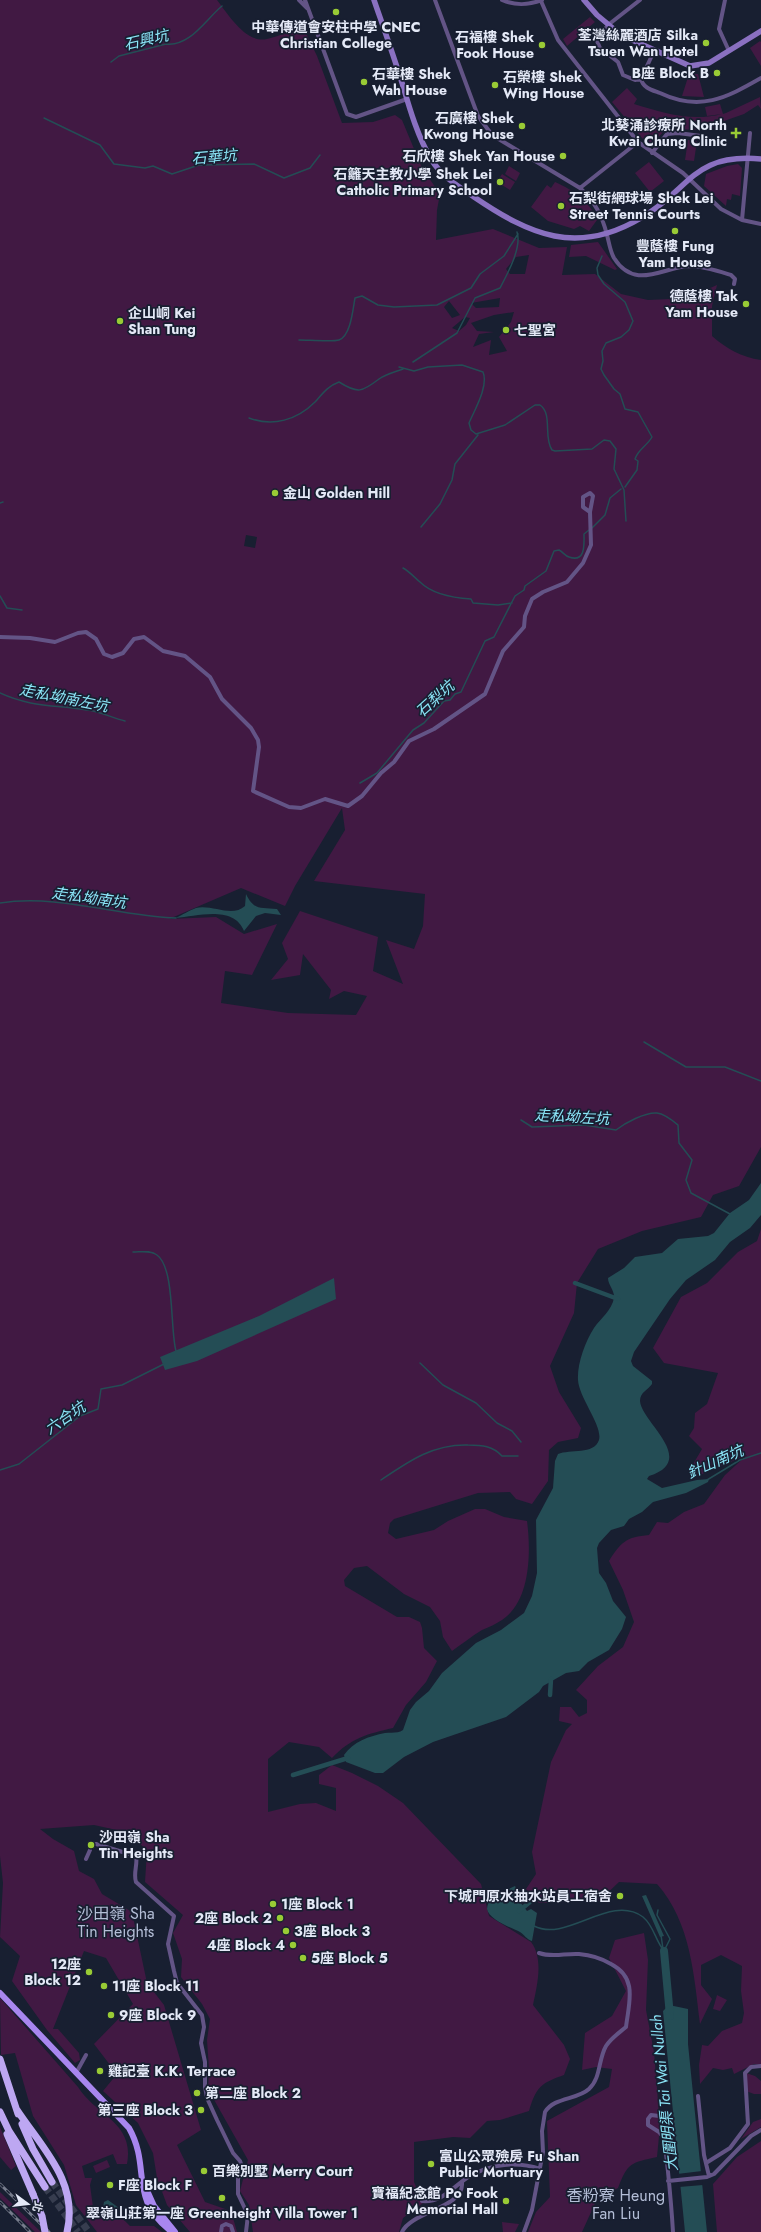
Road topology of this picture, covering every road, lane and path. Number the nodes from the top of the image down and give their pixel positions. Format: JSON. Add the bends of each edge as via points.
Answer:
{"nodes":[{"id":1,"x":299,"y":0,"type":"edge"},
{"id":2,"x":305,"y":0,"type":"edge"},
{"id":3,"x":374,"y":0,"type":"edge"},
{"id":4,"x":435,"y":0,"type":"edge"},
{"id":5,"x":502,"y":0,"type":"edge"},
{"id":6,"x":542,"y":0,"type":"edge"},
{"id":7,"x":584,"y":0,"type":"edge"},
{"id":8,"x":640,"y":0,"type":"edge"},
{"id":9,"x":725,"y":0,"type":"edge"},
{"id":10,"x":309,"y":10,"type":"junction"},
{"id":11,"x":608,"y":25,"type":"junction"},
{"id":12,"x":761,"y":31,"type":"edge"},
{"id":13,"x":654,"y":51,"type":"junction"},
{"id":14,"x":729,"y":51,"type":"junction"},
{"id":15,"x":761,"y":78,"type":"edge"},
{"id":16,"x":641,"y":79,"type":"junction"},
{"id":17,"x":407,"y":99,"type":"junction"},
{"id":18,"x":750,"y":133,"type":"dead end"},
{"id":19,"x":701,"y":136,"type":"dead end"},
{"id":20,"x":638,"y":142,"type":"junction"},
{"id":21,"x":652,"y":153,"type":"junction"},
{"id":22,"x":748,"y":158,"type":"junction"},
{"id":23,"x":761,"y":159,"type":"edge"},
{"id":24,"x":689,"y":179,"type":"junction"},
{"id":25,"x":580,"y":188,"type":"junction"},
{"id":26,"x":742,"y":220,"type":"junction"},
{"id":27,"x":761,"y":224,"type":"edge"},
{"id":28,"x":607,"y":233,"type":"junction"},
{"id":29,"x":734,"y":284,"type":"dead end"},
{"id":30,"x":590,"y":512,"type":"dead end"},
{"id":31,"x":0,"y":638,"type":"edge"},
{"id":32,"x":96,"y":1844,"type":"dead end"},
{"id":33,"x":90,"y":1850,"type":"dead end"},
{"id":34,"x":86,"y":1859,"type":"dead end"},
{"id":35,"x":539,"y":1953,"type":"dead end"},
{"id":36,"x":0,"y":1993,"type":"edge"},
{"id":37,"x":86,"y":2055,"type":"dead end"},
{"id":38,"x":0,"y":2059,"type":"edge"},
{"id":39,"x":761,"y":2066,"type":"edge"},
{"id":40,"x":76,"y":2074,"type":"junction"},
{"id":41,"x":698,"y":2096,"type":"dead end"},
{"id":42,"x":17,"y":2110,"type":"junction"},
{"id":43,"x":1,"y":2115,"type":"edge"},
{"id":44,"x":761,"y":2130,"type":"edge"},
{"id":45,"x":664,"y":2138,"type":"junction"},
{"id":46,"x":706,"y":2163,"type":"junction"},
{"id":47,"x":540,"y":2169,"type":"junction"},
{"id":48,"x":709,"y":2176,"type":"junction"},
{"id":49,"x":668,"y":2181,"type":"junction"},
{"id":50,"x":52,"y":2182,"type":"tunnel mouth"},
{"id":51,"x":462,"y":2183,"type":"junction"},
{"id":52,"x":44,"y":2186,"type":"tunnel mouth"},
{"id":53,"x":422,"y":2201,"type":"dead end"},
{"id":54,"x":45,"y":2232,"type":"edge"},
{"id":55,"x":67,"y":2232,"type":"edge"},
{"id":56,"x":174,"y":2232,"type":"edge"},
{"id":57,"x":221,"y":2232,"type":"edge"},
{"id":58,"x":233,"y":2232,"type":"edge"},
{"id":59,"x":246,"y":2232,"type":"edge"},
{"id":60,"x":402,"y":2232,"type":"edge"},
{"id":61,"x":524,"y":2232,"type":"edge"},
{"id":62,"x":673,"y":2232,"type":"edge"}],
"edges":[{"from":1,"to":10,"type":"street"},
{"from":2,"to":10,"type":"street"},
{"from":3,"to":17,"type":"street"},
{"from":4,"to":25,"type":"street","via":[[478,116],[485,128],[492,135]]},
{"from":5,"to":6,"type":"street","via":[[520,4]]},
{"from":6,"to":20,"type":"street","via":[[558,40]]},
{"from":7,"to":11,"type":"street"},
{"from":8,"to":11,"type":"street"},
{"from":9,"to":14,"type":"street","via":[[719,29]]},
{"from":10,"to":17,"type":"street","via":[[347,114],[360,116]]},
{"from":11,"to":13,"type":"street","via":[[621,35]]},
{"from":11,"to":16,"type":"street","via":[[598,39],[598,45],[618,62],[623,75],[635,80]]},
{"from":12,"to":14,"type":"street"},
{"from":13,"to":14,"type":"street","via":[[690,66],[709,63]]},
{"from":13,"to":16,"type":"street"},
{"from":15,"to":16,"type":"street","via":[[728,96],[702,102],[672,99],[646,87]]},
{"from":17,"to":28,"type":"street","via":[[430,158],[441,174],[449,180],[510,219],[542,234],[560,238],[598,236]]},
{"from":18,"to":22,"type":"street"},
{"from":19,"to":21,"type":"street","via":[[667,134]]},
{"from":20,"to":21,"type":"street"},
{"from":20,"to":25,"type":"street"},
{"from":21,"to":24,"type":"street"},
{"from":22,"to":23,"type":"street"},
{"from":22,"to":24,"type":"street","via":[[713,163]]},
{"from":22,"to":26,"type":"street"},
{"from":24,"to":26,"type":"street","via":[[717,206]]},
{"from":24,"to":28,"type":"street","via":[[641,218]]},
{"from":25,"to":28,"type":"street","via":[[596,204]]},
{"from":26,"to":27,"type":"street"},
{"from":28,"to":29,"type":"street","via":[[615,259],[633,273],[651,276],[696,266],[733,276]]},
{"from":30,"to":31,"type":"street","via":[[591,545],[583,563],[567,582],[532,599],[525,616],[524,627],[503,651],[485,694],[436,728],[409,741],[393,763],[362,796],[348,806],[324,800],[301,808],[289,807],[253,791],[259,747],[251,728],[222,698],[208,675],[185,656],[162,650],[148,638],[134,639],[123,654],[112,657],[104,654],[96,639],[86,632],[55,642],[30,638]]},
{"from":32,"to":59,"type":"street","via":[[136,1856],[136,1882],[174,1916],[168,1944],[174,1971],[177,1983],[204,2020],[201,2043],[205,2062],[204,2087],[217,2120],[242,2167],[238,2179],[238,2194],[247,2214]]},
{"from":33,"to":34,"type":"street"},
{"from":35,"to":47,"type":"street","via":[[548,1956],[578,1954],[601,1958],[620,1968],[628,1978],[631,1991],[626,2027],[605,2047],[593,2085],[585,2092],[557,2102],[545,2112]]},
{"from":36,"to":40,"type":"main road"},
{"from":37,"to":40,"type":"street"},
{"from":38,"to":42,"type":"highway"},
{"from":39,"to":46,"type":"street","via":[[750,2067],[745,2073],[748,2124],[730,2148]]},
{"from":40,"to":56,"type":"main road","via":[[129,2128],[138,2149],[142,2187],[147,2204]]},
{"from":41,"to":46,"type":"street"},
{"from":42,"to":50,"type":"highway","via":[[33,2149]]},
{"from":42,"to":55,"type":"highway","via":[[63,2180],[70,2206]]},
{"from":43,"to":52,"type":"highway"},
{"from":43,"to":54,"type":"highway","bridge":true,"via":[[42,2216]]},
{"from":44,"to":48,"type":"street","via":[[753,2134],[721,2169]]},
{"from":45,"to":45,"type":"street","via":[[648,2125],[651,2115],[657,2115],[661,2119]]},
{"from":45,"to":49,"type":"street"},
{"from":46,"to":48,"type":"street"},
{"from":47,"to":51,"type":"street","via":[[512,2164],[502,2165],[472,2175]]},
{"from":47,"to":61,"type":"street","via":[[532,2210]]},
{"from":48,"to":49,"type":"street"},
{"from":49,"to":62,"type":"street"},
{"from":51,"to":53,"type":"street","via":[[442,2198],[430,2202]]},
{"from":51,"to":60,"type":"street","via":[[461,2189],[445,2206],[418,2216]]},
{"from":57,"to":58,"type":"street","via":[[222,2226],[228,2224]]}]}
